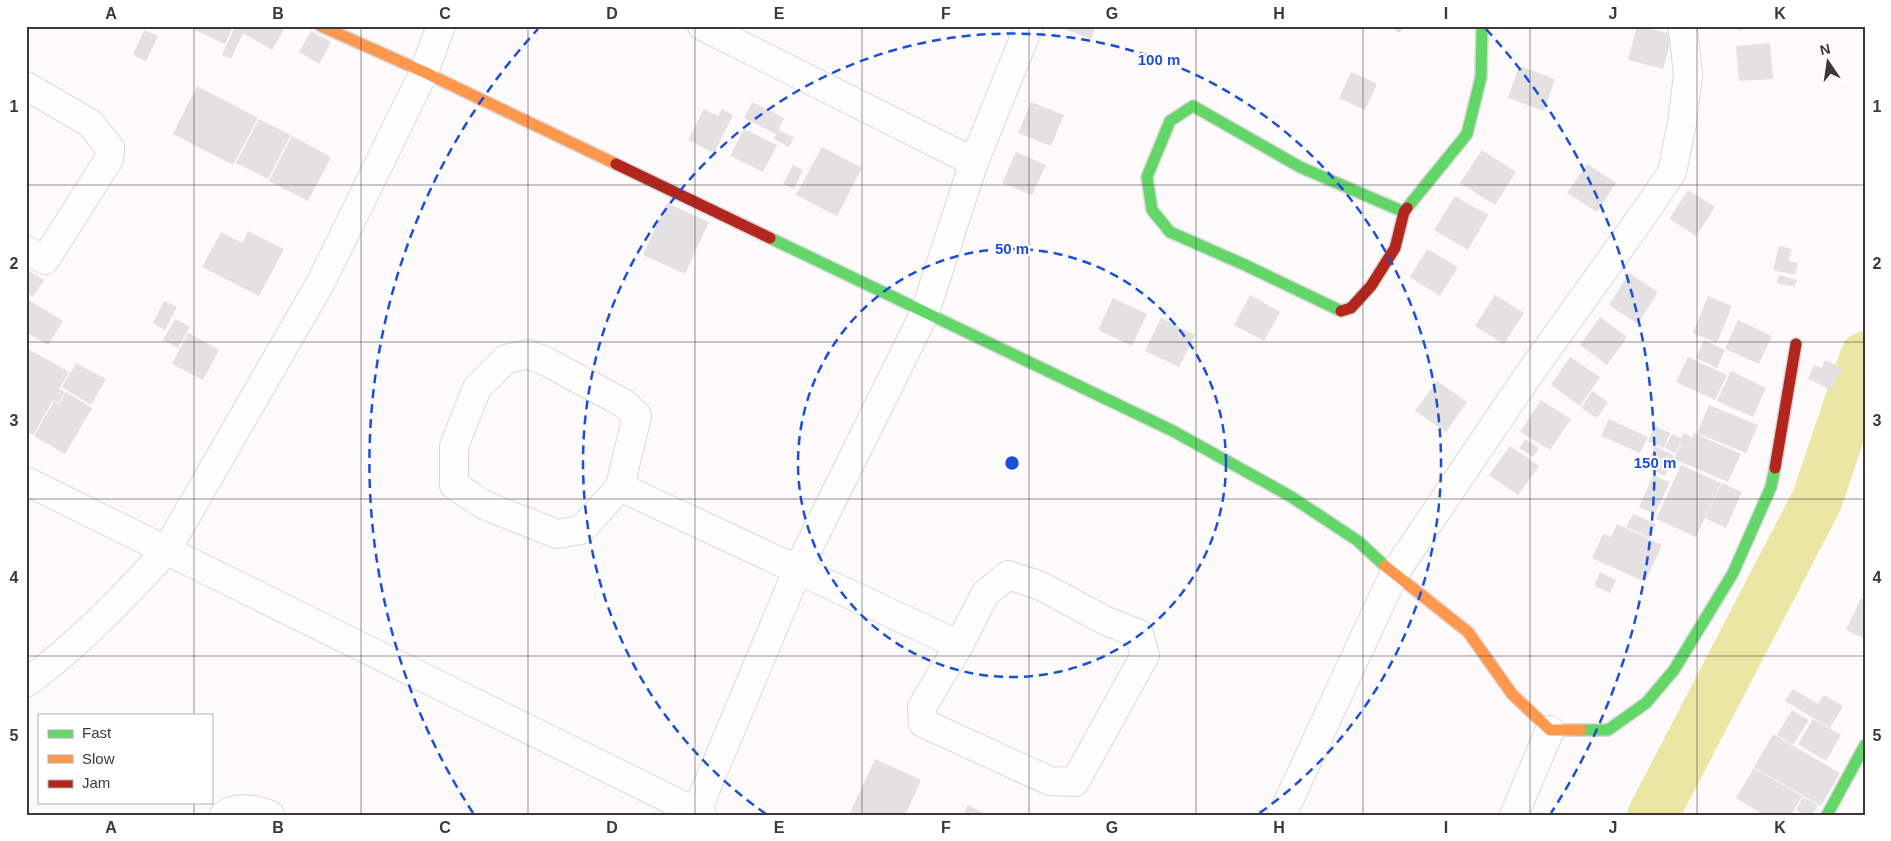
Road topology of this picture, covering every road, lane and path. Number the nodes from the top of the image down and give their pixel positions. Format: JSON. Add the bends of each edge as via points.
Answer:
{"nodes":[{"id":1,"x":321,"y":26,"type":"edge"},
{"id":2,"x":441,"y":26,"type":"edge"},
{"id":3,"x":702,"y":26,"type":"edge"},
{"id":4,"x":1029,"y":26,"type":"edge"},
{"id":5,"x":1483,"y":26,"type":"edge"},
{"id":6,"x":1682,"y":26,"type":"edge"},
{"id":7,"x":424,"y":72,"type":"junction"},
{"id":8,"x":26,"y":86,"type":"edge"},
{"id":9,"x":974,"y":162,"type":"junction"},
{"id":10,"x":1404,"y":212,"type":"junction"},
{"id":11,"x":26,"y":250,"type":"edge"},
{"id":12,"x":925,"y":312,"type":"junction"},
{"id":13,"x":1796,"y":344,"type":"dead end"},
{"id":14,"x":26,"y":481,"type":"edge"},
{"id":15,"x":620,"y":487,"type":"junction"},
{"id":16,"x":166,"y":551,"type":"junction"},
{"id":17,"x":798,"y":569,"type":"junction"},
{"id":18,"x":1394,"y":574,"type":"junction"},
{"id":19,"x":959,"y":645,"type":"junction"},
{"id":20,"x":26,"y":683,"type":"edge"},
{"id":21,"x":1550,"y":730,"type":"junction"},
{"id":22,"x":1865,"y":745,"type":"edge"},
{"id":23,"x":698,"y":814,"type":"edge"},
{"id":24,"x":224,"y":815,"type":"edge"},
{"id":25,"x":270,"y":815,"type":"edge"},
{"id":26,"x":1282,"y":815,"type":"edge"},
{"id":27,"x":1514,"y":815,"type":"edge"},
{"id":28,"x":1827,"y":815,"type":"edge"}],
"edges":[{"from":1,"to":7,"type":"street"},
{"from":2,"to":7,"type":"street"},
{"from":3,"to":9,"type":"street"},
{"from":4,"to":9,"type":"street"},
{"from":5,"to":10,"type":"street","via":[[1481,77],[1467,134]]},
{"from":6,"to":18,"type":"street","via":[[1688,75],[1672,172],[1525,380]]},
{"from":7,"to":12,"type":"street"},
{"from":7,"to":16,"type":"street","via":[[320,282]]},
{"from":8,"to":11,"type":"street","via":[[90,123],[110,148],[109,159],[45,260]]},
{"from":9,"to":12,"type":"street"},
{"from":10,"to":10,"type":"street","via":[[1300,167],[1193,106],[1170,121],[1147,177],[1152,210],[1170,232],[1340,310],[1351,308],[1371,286],[1395,248]]},
{"from":12,"to":17,"type":"street"},
{"from":12,"to":18,"type":"street","via":[[1173,431],[1290,496],[1358,541]]},
{"from":13,"to":21,"type":"street","via":[[1771,487],[1733,573],[1674,670],[1646,703],[1608,730]]},
{"from":14,"to":16,"type":"street"},
{"from":15,"to":15,"type":"street","via":[[581,530],[557,534],[484,505],[454,485],[454,446],[477,388],[506,359],[528,354],[625,404],[637,416]]},
{"from":15,"to":17,"type":"street"},
{"from":16,"to":20,"type":"street","via":[[94,626]]},
{"from":16,"to":23,"type":"street"},
{"from":17,"to":19,"type":"street"},
{"from":17,"to":23,"type":"street"},
{"from":18,"to":21,"type":"street","via":[[1468,632],[1512,694]]},
{"from":18,"to":26,"type":"street"},
{"from":19,"to":19,"type":"street","via":[[985,594],[1008,575],[1041,586],[1106,621],[1139,634],[1145,655],[1075,782],[1058,782],[923,723],[922,707]]},
{"from":21,"to":27,"type":"street"},
{"from":22,"to":28,"type":"street"},
{"from":24,"to":25,"type":"street","via":[[230,810],[260,810]]}]}
